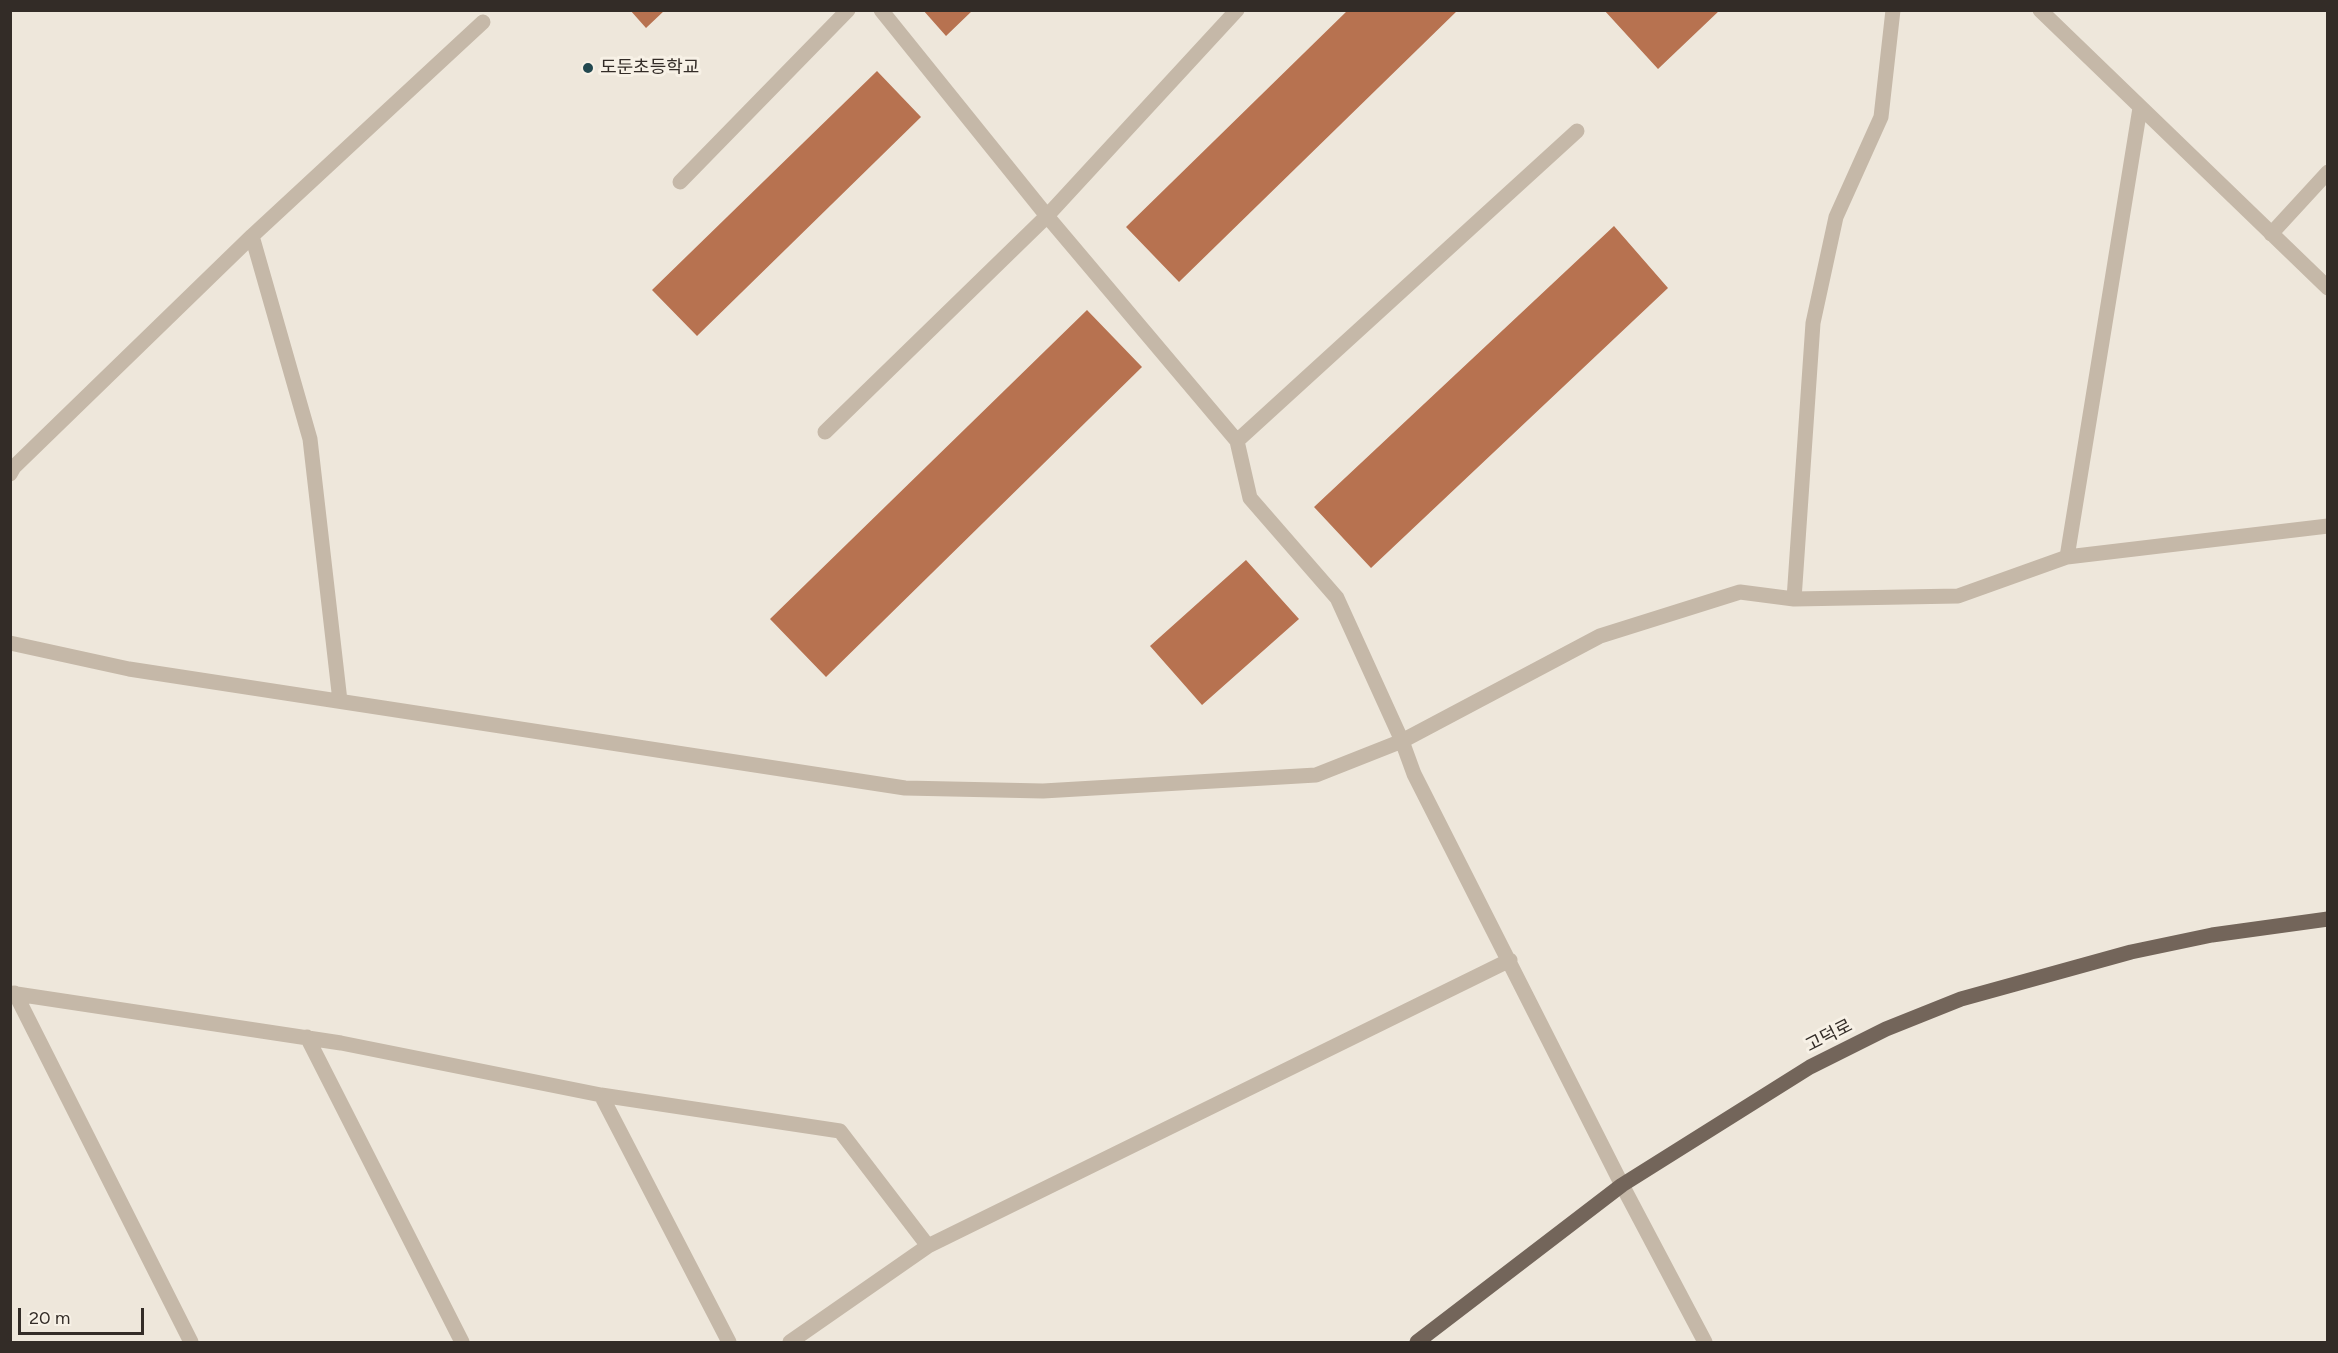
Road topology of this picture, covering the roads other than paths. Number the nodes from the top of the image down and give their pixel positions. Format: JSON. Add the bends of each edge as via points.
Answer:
{"nodes":[{"id":1,"x":848,"y":10,"type":"edge"},
{"id":2,"x":881,"y":10,"type":"edge"},
{"id":3,"x":1237,"y":10,"type":"edge"},
{"id":4,"x":1893,"y":10,"type":"edge"},
{"id":5,"x":2040,"y":10,"type":"edge"},
{"id":6,"x":483,"y":22,"type":"dead end"},
{"id":7,"x":2140,"y":108,"type":"junction"},
{"id":8,"x":1577,"y":130,"type":"dead end"},
{"id":9,"x":2328,"y":172,"type":"edge"},
{"id":10,"x":681,"y":182,"type":"dead end"},
{"id":11,"x":1047,"y":216,"type":"junction"},
{"id":12,"x":2271,"y":234,"type":"junction"},
{"id":13,"x":252,"y":236,"type":"junction"},
{"id":14,"x":2328,"y":288,"type":"edge"},
{"id":15,"x":825,"y":432,"type":"dead end"},
{"id":16,"x":1237,"y":441,"type":"junction"},
{"id":17,"x":10,"y":474,"type":"edge"},
{"id":18,"x":2328,"y":526,"type":"edge"},
{"id":19,"x":2067,"y":557,"type":"junction"},
{"id":20,"x":1794,"y":599,"type":"junction"},
{"id":21,"x":10,"y":643,"type":"edge"},
{"id":22,"x":340,"y":701,"type":"junction"},
{"id":23,"x":1402,"y":741,"type":"junction"},
{"id":24,"x":2328,"y":919,"type":"edge"},
{"id":25,"x":1510,"y":960,"type":"junction"},
{"id":26,"x":13,"y":993,"type":"edge"},
{"id":27,"x":307,"y":1037,"type":"junction"},
{"id":28,"x":601,"y":1095,"type":"junction"},
{"id":29,"x":1622,"y":1185,"type":"junction"},
{"id":30,"x":928,"y":1245,"type":"junction"},
{"id":31,"x":191,"y":1342,"type":"edge"},
{"id":32,"x":462,"y":1342,"type":"edge"},
{"id":33,"x":729,"y":1342,"type":"edge"},
{"id":34,"x":790,"y":1342,"type":"edge"},
{"id":35,"x":1417,"y":1342,"type":"edge"},
{"id":36,"x":1705,"y":1342,"type":"edge"}],
"edges":[{"from":1,"to":10,"type":"street"},
{"from":2,"to":11,"type":"street"},
{"from":3,"to":11,"type":"street"},
{"from":4,"to":20,"type":"street","via":[[1881,117],[1836,217],[1813,323]]},
{"from":5,"to":7,"type":"street"},
{"from":6,"to":13,"type":"street"},
{"from":7,"to":12,"type":"street"},
{"from":7,"to":19,"type":"street"},
{"from":8,"to":16,"type":"street"},
{"from":9,"to":12,"type":"street"},
{"from":11,"to":15,"type":"street"},
{"from":11,"to":16,"type":"street"},
{"from":12,"to":14,"type":"street"},
{"from":13,"to":17,"type":"street"},
{"from":13,"to":22,"type":"street","via":[[310,438]]},
{"from":16,"to":23,"type":"street","via":[[1250,498],[1337,598]]},
{"from":18,"to":19,"type":"street"},
{"from":19,"to":20,"type":"street","via":[[1958,596]]},
{"from":20,"to":23,"type":"street","via":[[1740,592],[1600,636]]},
{"from":21,"to":22,"type":"street","via":[[129,669]]},
{"from":22,"to":23,"type":"street","via":[[905,788],[1043,791],[1316,775]]},
{"from":23,"to":25,"type":"street","via":[[1414,774]]},
{"from":24,"to":29,"type":"main road","name":"고덕로","via":[[2212,935],[2143,950],[1961,999],[1810,1066]]},
{"from":25,"to":29,"type":"street"},
{"from":25,"to":30,"type":"street"},
{"from":26,"to":27,"type":"street"},
{"from":26,"to":31,"type":"street"},
{"from":27,"to":28,"type":"street"},
{"from":27,"to":32,"type":"street"},
{"from":28,"to":30,"type":"street","via":[[840,1131]]},
{"from":28,"to":33,"type":"street"},
{"from":29,"to":35,"type":"main road","name":"고덕로"},
{"from":29,"to":36,"type":"street"},
{"from":30,"to":34,"type":"street"}]}
